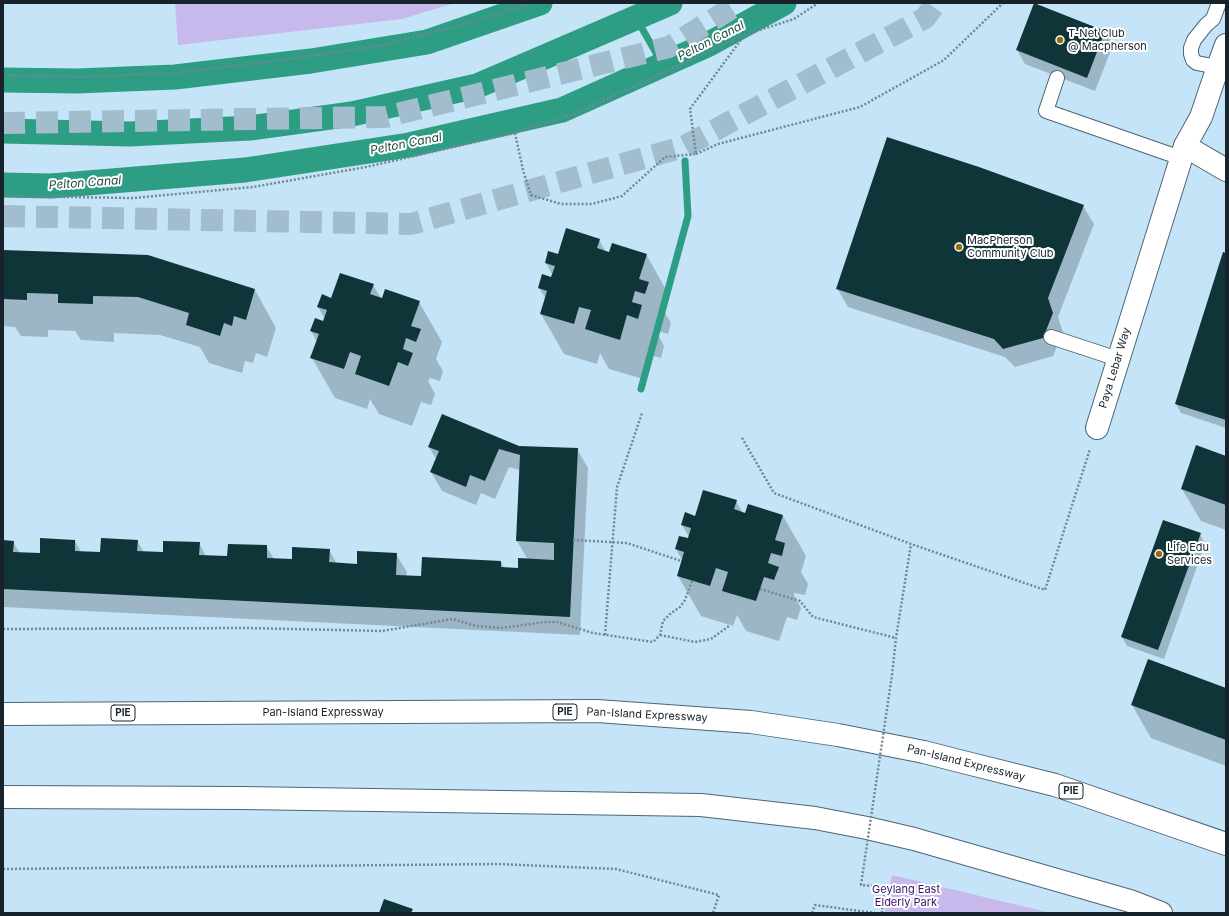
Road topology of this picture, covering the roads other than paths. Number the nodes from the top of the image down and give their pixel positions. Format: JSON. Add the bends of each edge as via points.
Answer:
{"nodes":[{"id":1,"x":1219,"y":3,"type":"edge"},
{"id":2,"x":1222,"y":54,"type":"edge"},
{"id":3,"x":1057,"y":78,"type":"dead end"},
{"id":4,"x":1183,"y":152,"type":"junction"},
{"id":5,"x":1226,"y":170,"type":"edge"},
{"id":6,"x":1051,"y":337,"type":"dead end"},
{"id":7,"x":1118,"y":359,"type":"junction"},
{"id":8,"x":1097,"y":428,"type":"road end"},
{"id":9,"x":3,"y":714,"type":"edge"},
{"id":10,"x":3,"y":797,"type":"edge"},
{"id":11,"x":1226,"y":844,"type":"edge"},
{"id":12,"x":1161,"y":913,"type":"edge"}],
"edges":[{"from":1,"to":2,"type":"lane","via":[[1213,18],[1194,40],[1191,54],[1193,60],[1212,66]]},
{"from":2,"to":4,"type":"main road","name":"Paya Lebar Way","via":[[1201,117]]},
{"from":3,"to":4,"type":"lane","via":[[1046,111]]},
{"from":4,"to":5,"type":"main road"},
{"from":4,"to":7,"type":"main road","name":"Paya Lebar Way"},
{"from":6,"to":7,"type":"lane"},
{"from":7,"to":8,"type":"main road","name":"Paya Lebar Way"},
{"from":9,"to":11,"type":"main road","name":"Pan-Island Expressway","number":"PIE","via":[[597,711],[751,722],[838,735],[913,750],[1032,780]]},
{"from":10,"to":12,"type":"main road","via":[[702,805],[815,818],[914,839],[1130,901]]}]}
